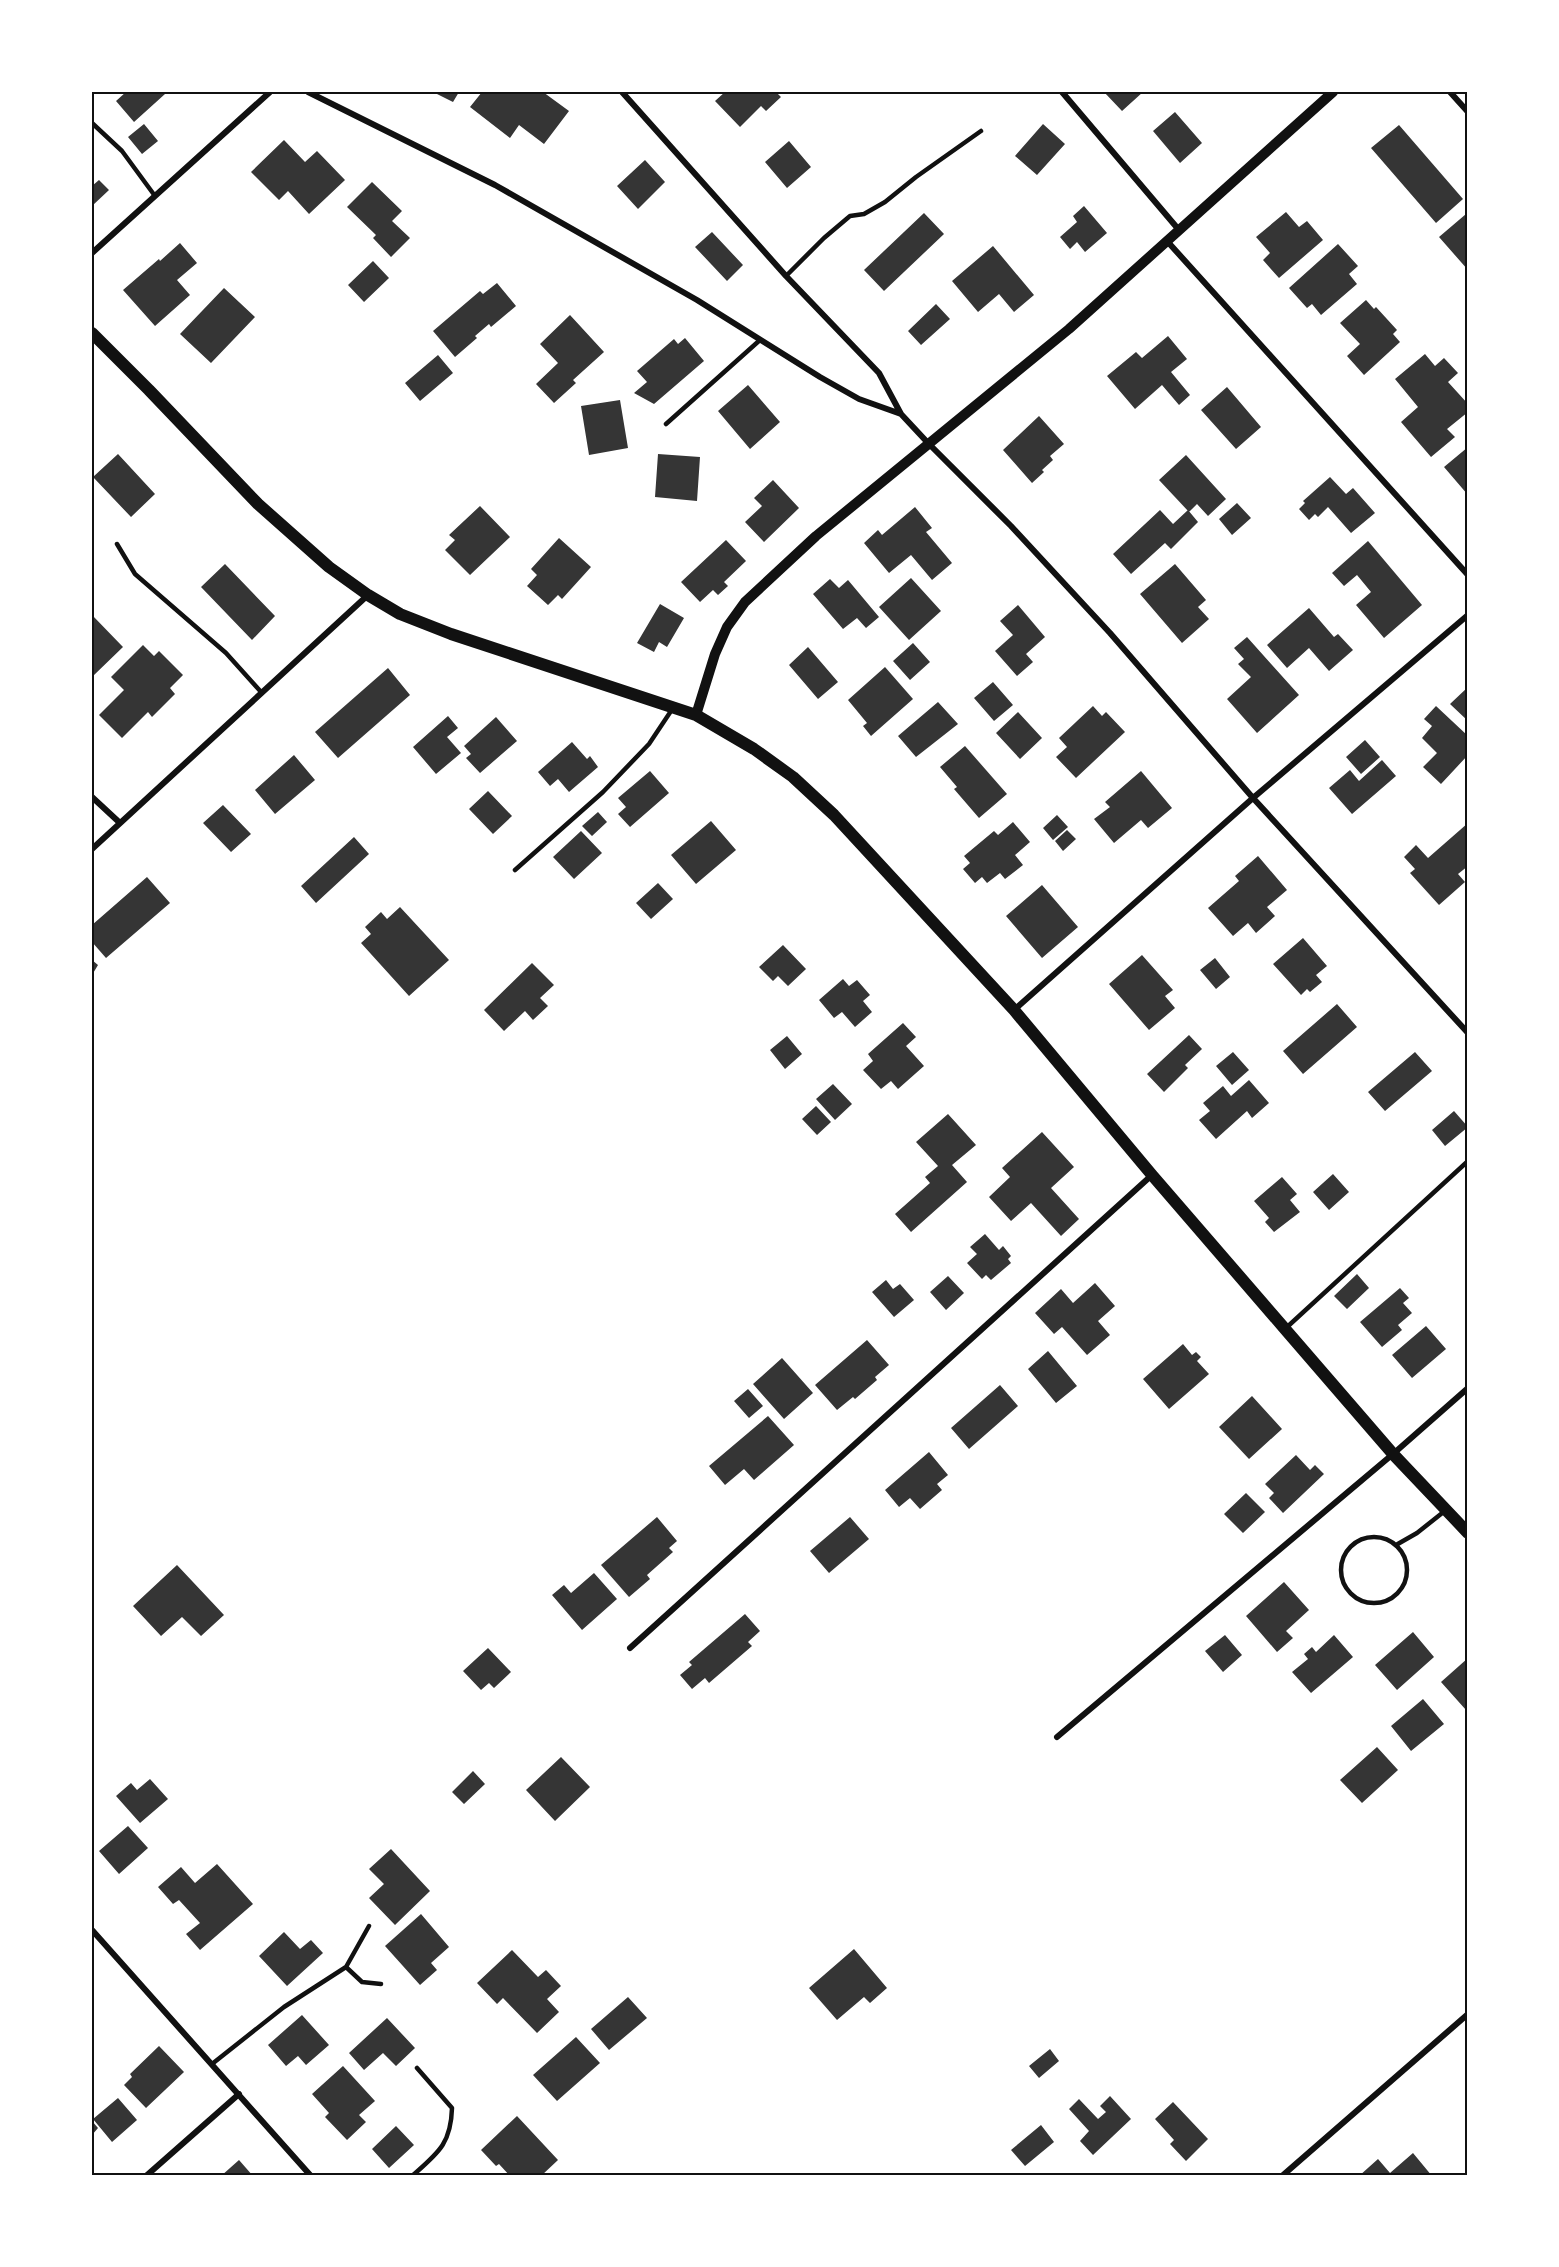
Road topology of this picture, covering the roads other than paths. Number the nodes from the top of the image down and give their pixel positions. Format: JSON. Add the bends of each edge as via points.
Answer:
{"nodes":[{"id":1,"x":270,"y":92,"type":"edge"},
{"id":2,"x":308,"y":92,"type":"edge"},
{"id":3,"x":625,"y":92,"type":"edge"},
{"id":4,"x":1062,"y":92,"type":"edge"},
{"id":5,"x":1333,"y":92,"type":"edge"},
{"id":6,"x":1450,"y":92,"type":"edge"},
{"id":7,"x":1467,"y":112,"type":"edge"},
{"id":8,"x":92,"y":123,"type":"edge"},
{"id":9,"x":981,"y":131,"type":"dead end"},
{"id":10,"x":155,"y":195,"type":"junction"},
{"id":11,"x":1179,"y":230,"type":"junction"},
{"id":12,"x":1166,"y":241,"type":"junction"},
{"id":13,"x":92,"y":254,"type":"edge"},
{"id":14,"x":786,"y":276,"type":"junction"},
{"id":15,"x":92,"y":333,"type":"edge"},
{"id":16,"x":760,"y":340,"type":"junction"},
{"id":17,"x":901,"y":414,"type":"junction"},
{"id":18,"x":666,"y":424,"type":"dead end"},
{"id":19,"x":928,"y":443,"type":"junction"},
{"id":20,"x":117,"y":544,"type":"dead end"},
{"id":21,"x":1467,"y":575,"type":"edge"},
{"id":22,"x":368,"y":595,"type":"junction"},
{"id":23,"x":1467,"y":615,"type":"edge"},
{"id":24,"x":261,"y":693,"type":"junction"},
{"id":25,"x":673,"y":708,"type":"junction"},
{"id":26,"x":696,"y":715,"type":"junction"},
{"id":27,"x":92,"y":797,"type":"edge"},
{"id":28,"x":1253,"y":798,"type":"junction"},
{"id":29,"x":120,"y":823,"type":"junction"},
{"id":30,"x":92,"y":849,"type":"edge"},
{"id":31,"x":515,"y":870,"type":"dead end"},
{"id":32,"x":1014,"y":1011,"type":"junction"},
{"id":33,"x":1467,"y":1033,"type":"edge"},
{"id":34,"x":1467,"y":1161,"type":"edge"},
{"id":35,"x":1152,"y":1175,"type":"junction"},
{"id":36,"x":1285,"y":1329,"type":"junction"},
{"id":37,"x":1467,"y":1388,"type":"edge"},
{"id":38,"x":1393,"y":1454,"type":"junction"},
{"id":39,"x":1446,"y":1510,"type":"junction"},
{"id":40,"x":1467,"y":1533,"type":"edge"},
{"id":41,"x":1396,"y":1545,"type":"junction"},
{"id":42,"x":630,"y":1648,"type":"dead end"},
{"id":43,"x":1057,"y":1737,"type":"dead end"},
{"id":44,"x":369,"y":1926,"type":"dead end"},
{"id":45,"x":93,"y":1933,"type":"edge"},
{"id":46,"x":346,"y":1967,"type":"junction"},
{"id":47,"x":381,"y":1984,"type":"dead end"},
{"id":48,"x":1467,"y":2014,"type":"edge"},
{"id":49,"x":212,"y":2064,"type":"junction"},
{"id":50,"x":417,"y":2068,"type":"dead end"},
{"id":51,"x":239,"y":2094,"type":"junction"},
{"id":52,"x":146,"y":2175,"type":"edge"},
{"id":53,"x":311,"y":2175,"type":"edge"},
{"id":54,"x":412,"y":2175,"type":"edge"},
{"id":55,"x":1282,"y":2175,"type":"edge"}],
"edges":[{"from":1,"to":10,"type":"street"},
{"from":2,"to":16,"type":"street","via":[[495,185]]},
{"from":3,"to":14,"type":"street"},
{"from":4,"to":11,"type":"street"},
{"from":5,"to":11,"type":"street"},
{"from":6,"to":7,"type":"street"},
{"from":8,"to":10,"type":"lane","via":[[122,151]]},
{"from":9,"to":14,"type":"lane","via":[[885,202],[864,214],[850,216]]},
{"from":10,"to":13,"type":"street"},
{"from":11,"to":12,"type":"street"},
{"from":12,"to":19,"type":"street","via":[[1068,329]]},
{"from":12,"to":21,"type":"street"},
{"from":14,"to":17,"type":"street","via":[[879,373]]},
{"from":15,"to":22,"type":"main road","via":[[258,504],[329,567]]},
{"from":16,"to":17,"type":"street","via":[[859,399]]},
{"from":16,"to":18,"type":"lane"},
{"from":17,"to":19,"type":"street"},
{"from":19,"to":26,"type":"street","via":[[816,536],[745,602],[727,627],[715,654]]},
{"from":19,"to":28,"type":"street","via":[[1102,625]]},
{"from":20,"to":24,"type":"lane","via":[[135,574],[226,652]]},
{"from":22,"to":24,"type":"street"},
{"from":22,"to":25,"type":"main road","via":[[400,614],[451,634]]},
{"from":23,"to":28,"type":"street"},
{"from":24,"to":29,"type":"street"},
{"from":25,"to":26,"type":"main road"},
{"from":25,"to":31,"type":"lane","via":[[649,744],[603,792]]},
{"from":26,"to":32,"type":"main road","via":[[754,749],[810,791]]},
{"from":27,"to":29,"type":"street"},
{"from":28,"to":32,"type":"street"},
{"from":28,"to":33,"type":"street"},
{"from":29,"to":30,"type":"street"},
{"from":32,"to":35,"type":"main road"},
{"from":34,"to":36,"type":"lane"},
{"from":35,"to":36,"type":"main road"},
{"from":35,"to":42,"type":"street"},
{"from":36,"to":38,"type":"main road"},
{"from":37,"to":38,"type":"street"},
{"from":38,"to":39,"type":"main road"},
{"from":38,"to":43,"type":"street"},
{"from":39,"to":40,"type":"main road"},
{"from":39,"to":41,"type":"lane"},
{"from":41,"to":41,"type":"lane","via":[[1387,1539],[1368,1537],[1350,1546],[1340,1575],[1352,1595],[1373,1604],[1395,1596],[1402,1587],[1407,1565]]},
{"from":44,"to":46,"type":"lane"},
{"from":45,"to":49,"type":"street"},
{"from":46,"to":47,"type":"lane","via":[[362,1982]]},
{"from":46,"to":49,"type":"lane","via":[[284,2007]]},
{"from":48,"to":55,"type":"street"},
{"from":49,"to":51,"type":"street"},
{"from":50,"to":54,"type":"lane","via":[[452,2108],[451,2128],[438,2153]]},
{"from":51,"to":52,"type":"street"},
{"from":51,"to":53,"type":"street"}]}
